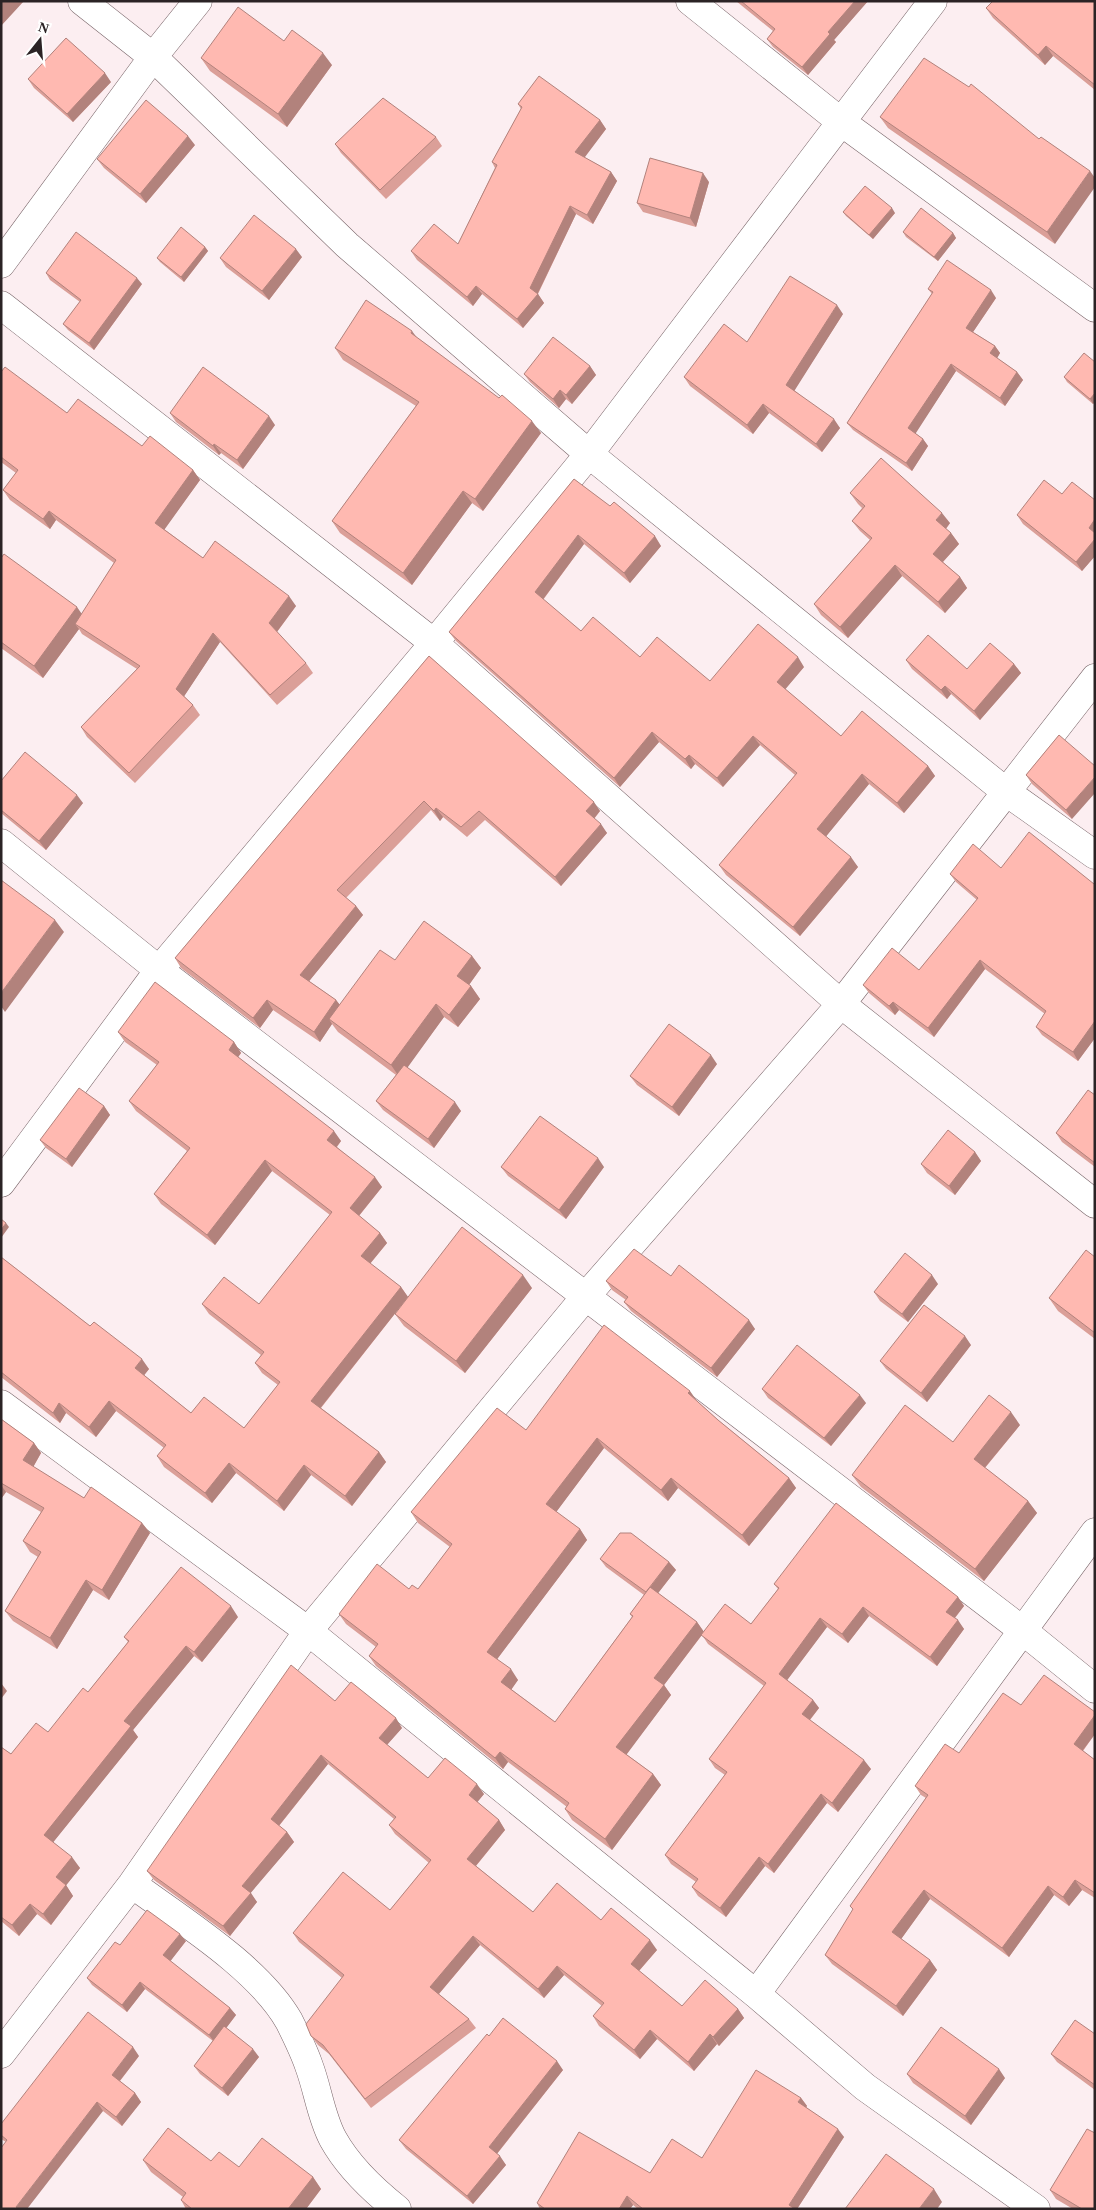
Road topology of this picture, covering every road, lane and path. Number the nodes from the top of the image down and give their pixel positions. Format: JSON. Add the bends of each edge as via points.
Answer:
{"nodes":[{"id":1,"x":82,"y":1,"type":"edge"},
{"id":2,"x":198,"y":1,"type":"edge"},
{"id":3,"x":690,"y":1,"type":"edge"},
{"id":4,"x":933,"y":1,"type":"edge"},
{"id":5,"x":152,"y":57,"type":"junction"},
{"id":6,"x":840,"y":121,"type":"junction"},
{"id":7,"x":1,"y":264,"type":"edge"},
{"id":8,"x":1,"y":305,"type":"edge"},
{"id":9,"x":1095,"y":308,"type":"edge"},
{"id":10,"x":589,"y":454,"type":"junction"},
{"id":11,"x":434,"y":643,"type":"junction"},
{"id":12,"x":1095,"y":678,"type":"edge"},
{"id":13,"x":1005,"y":791,"type":"junction"},
{"id":14,"x":1,"y":843,"type":"edge"},
{"id":15,"x":1095,"y":855,"type":"edge"},
{"id":16,"x":158,"y":970,"type":"junction"},
{"id":17,"x":841,"y":1004,"type":"junction"},
{"id":18,"x":1,"y":1183,"type":"edge"},
{"id":19,"x":1095,"y":1204,"type":"edge"},
{"id":20,"x":586,"y":1296,"type":"junction"},
{"id":21,"x":1,"y":1404,"type":"edge"},
{"id":22,"x":1095,"y":1532,"type":"edge"},
{"id":23,"x":1022,"y":1630,"type":"junction"},
{"id":24,"x":308,"y":1631,"type":"junction"},
{"id":25,"x":1095,"y":1689,"type":"edge"},
{"id":26,"x":132,"y":1884,"type":"junction"},
{"id":27,"x":756,"y":1994,"type":"junction"},
{"id":28,"x":1,"y":2054,"type":"edge"},
{"id":29,"x":397,"y":2209,"type":"edge"},
{"id":30,"x":1036,"y":2209,"type":"edge"}],
"edges":[{"from":1,"to":5,"type":"street"},
{"from":2,"to":5,"type":"street"},
{"from":3,"to":6,"type":"street"},
{"from":4,"to":6,"type":"street"},
{"from":5,"to":7,"type":"street"},
{"from":5,"to":10,"type":"street","via":[[347,245]]},
{"from":6,"to":9,"type":"street"},
{"from":6,"to":10,"type":"street"},
{"from":8,"to":11,"type":"street"},
{"from":10,"to":11,"type":"street"},
{"from":10,"to":13,"type":"street"},
{"from":11,"to":16,"type":"street"},
{"from":11,"to":17,"type":"street"},
{"from":12,"to":13,"type":"street"},
{"from":13,"to":15,"type":"street"},
{"from":13,"to":17,"type":"street"},
{"from":14,"to":16,"type":"street"},
{"from":16,"to":18,"type":"street"},
{"from":16,"to":20,"type":"street"},
{"from":17,"to":19,"type":"street"},
{"from":17,"to":20,"type":"street"},
{"from":20,"to":23,"type":"street"},
{"from":20,"to":24,"type":"street"},
{"from":21,"to":24,"type":"street"},
{"from":22,"to":23,"type":"street"},
{"from":23,"to":25,"type":"street"},
{"from":23,"to":27,"type":"street"},
{"from":24,"to":26,"type":"street"},
{"from":24,"to":27,"type":"street"},
{"from":26,"to":28,"type":"street"},
{"from":26,"to":29,"type":"street","via":[[249,1973],[270,1995],[288,2020],[309,2066],[333,2138],[347,2160]]},
{"from":27,"to":30,"type":"street","via":[[865,2087]]}]}
